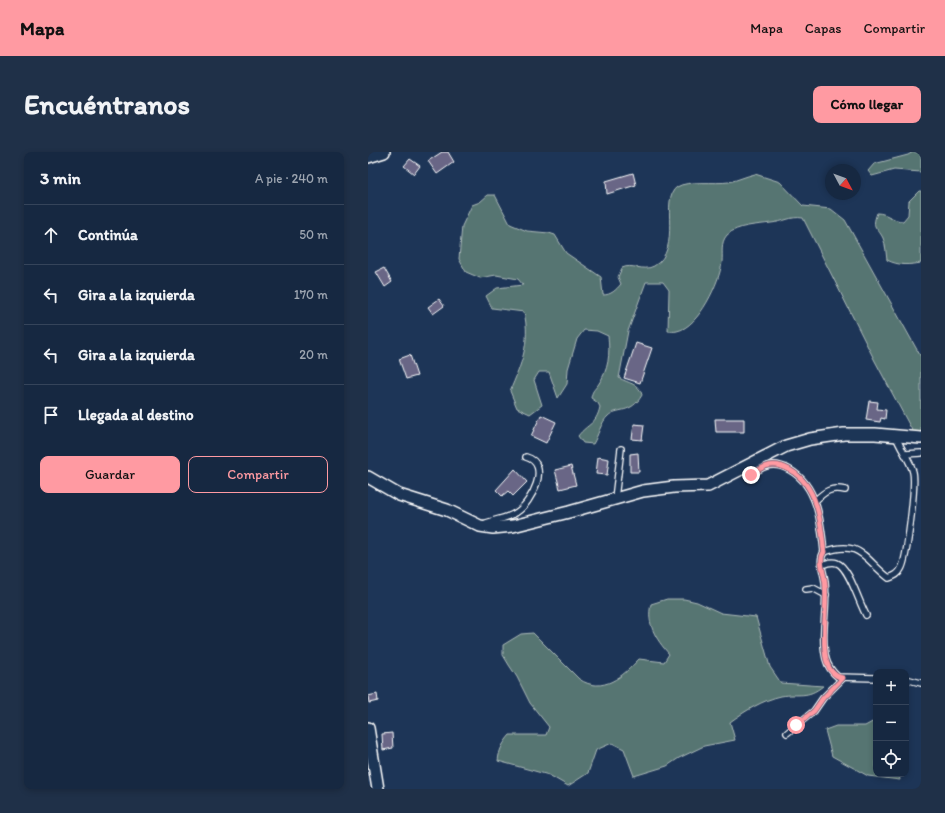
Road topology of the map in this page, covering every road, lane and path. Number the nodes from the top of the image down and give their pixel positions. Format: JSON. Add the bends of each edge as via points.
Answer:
{"nodes":[{"id":1,"x":384,"y":152,"type":"edge"},
{"id":2,"x":368,"y":158,"type":"edge"},
{"id":3,"x":896,"y":436,"type":"junction"},
{"id":4,"x":921,"y":438,"type":"edge"},
{"id":5,"x":622,"y":449,"type":"dead end"},
{"id":6,"x":921,"y":453,"type":"edge"},
{"id":7,"x":905,"y":454,"type":"junction"},
{"id":8,"x":526,"y":457,"type":"dead end"},
{"id":9,"x":751,"y":475,"type":"dead end"},
{"id":10,"x":368,"y":477,"type":"edge"},
{"id":11,"x":845,"y":490,"type":"dead end"},
{"id":12,"x":615,"y":498,"type":"junction"},
{"id":13,"x":815,"y":501,"type":"junction"},
{"id":14,"x":480,"y":526,"type":"junction"},
{"id":15,"x":824,"y":552,"type":"junction"},
{"id":16,"x":822,"y":565,"type":"junction"},
{"id":17,"x":806,"y":589,"type":"dead end"},
{"id":18,"x":826,"y":595,"type":"junction"},
{"id":19,"x":866,"y":615,"type":"dead end"},
{"id":20,"x":843,"y":678,"type":"junction"},
{"id":21,"x":873,"y":678,"type":"edge"},
{"id":22,"x":909,"y":680,"type":"edge"},
{"id":23,"x":921,"y":683,"type":"edge"},
{"id":24,"x":368,"y":728,"type":"edge"},
{"id":25,"x":787,"y":733,"type":"dead end"},
{"id":26,"x":372,"y":773,"type":"edge"},
{"id":27,"x":378,"y":789,"type":"edge"}],
"edges":[{"from":1,"to":2,"type":"street"},
{"from":3,"to":4,"type":"street"},
{"from":3,"to":7,"type":"lane"},
{"from":3,"to":12,"type":"street","via":[[844,434],[810,439],[786,446],[708,486],[658,489]]},
{"from":5,"to":12,"type":"lane"},
{"from":6,"to":7,"type":"lane"},
{"from":7,"to":15,"type":"lane","via":[[913,471],[915,488],[906,553],[901,569],[889,578],[864,554],[854,549],[841,548]]},
{"from":8,"to":14,"type":"lane","via":[[533,459],[539,468],[528,503],[515,514]]},
{"from":9,"to":13,"type":"lane","via":[[762,467],[773,464],[784,466],[808,487]]},
{"from":10,"to":14,"type":"street","via":[[399,496],[447,510]]},
{"from":11,"to":13,"type":"lane","via":[[835,488],[826,491]]},
{"from":12,"to":14,"type":"street","via":[[513,526]]},
{"from":13,"to":15,"type":"lane"},
{"from":15,"to":16,"type":"lane","via":[[821,557]]},
{"from":16,"to":18,"type":"lane"},
{"from":16,"to":19,"type":"lane","via":[[830,562],[839,563],[846,571]]},
{"from":17,"to":18,"type":"lane","via":[[813,588]]},
{"from":18,"to":20,"type":"lane","via":[[826,659],[830,671]]},
{"from":20,"to":21,"type":"lane"},
{"from":20,"to":25,"type":"lane","via":[[814,711]]},
{"from":22,"to":23,"type":"lane"},
{"from":24,"to":26,"type":"street"},
{"from":26,"to":27,"type":"street"}]}
